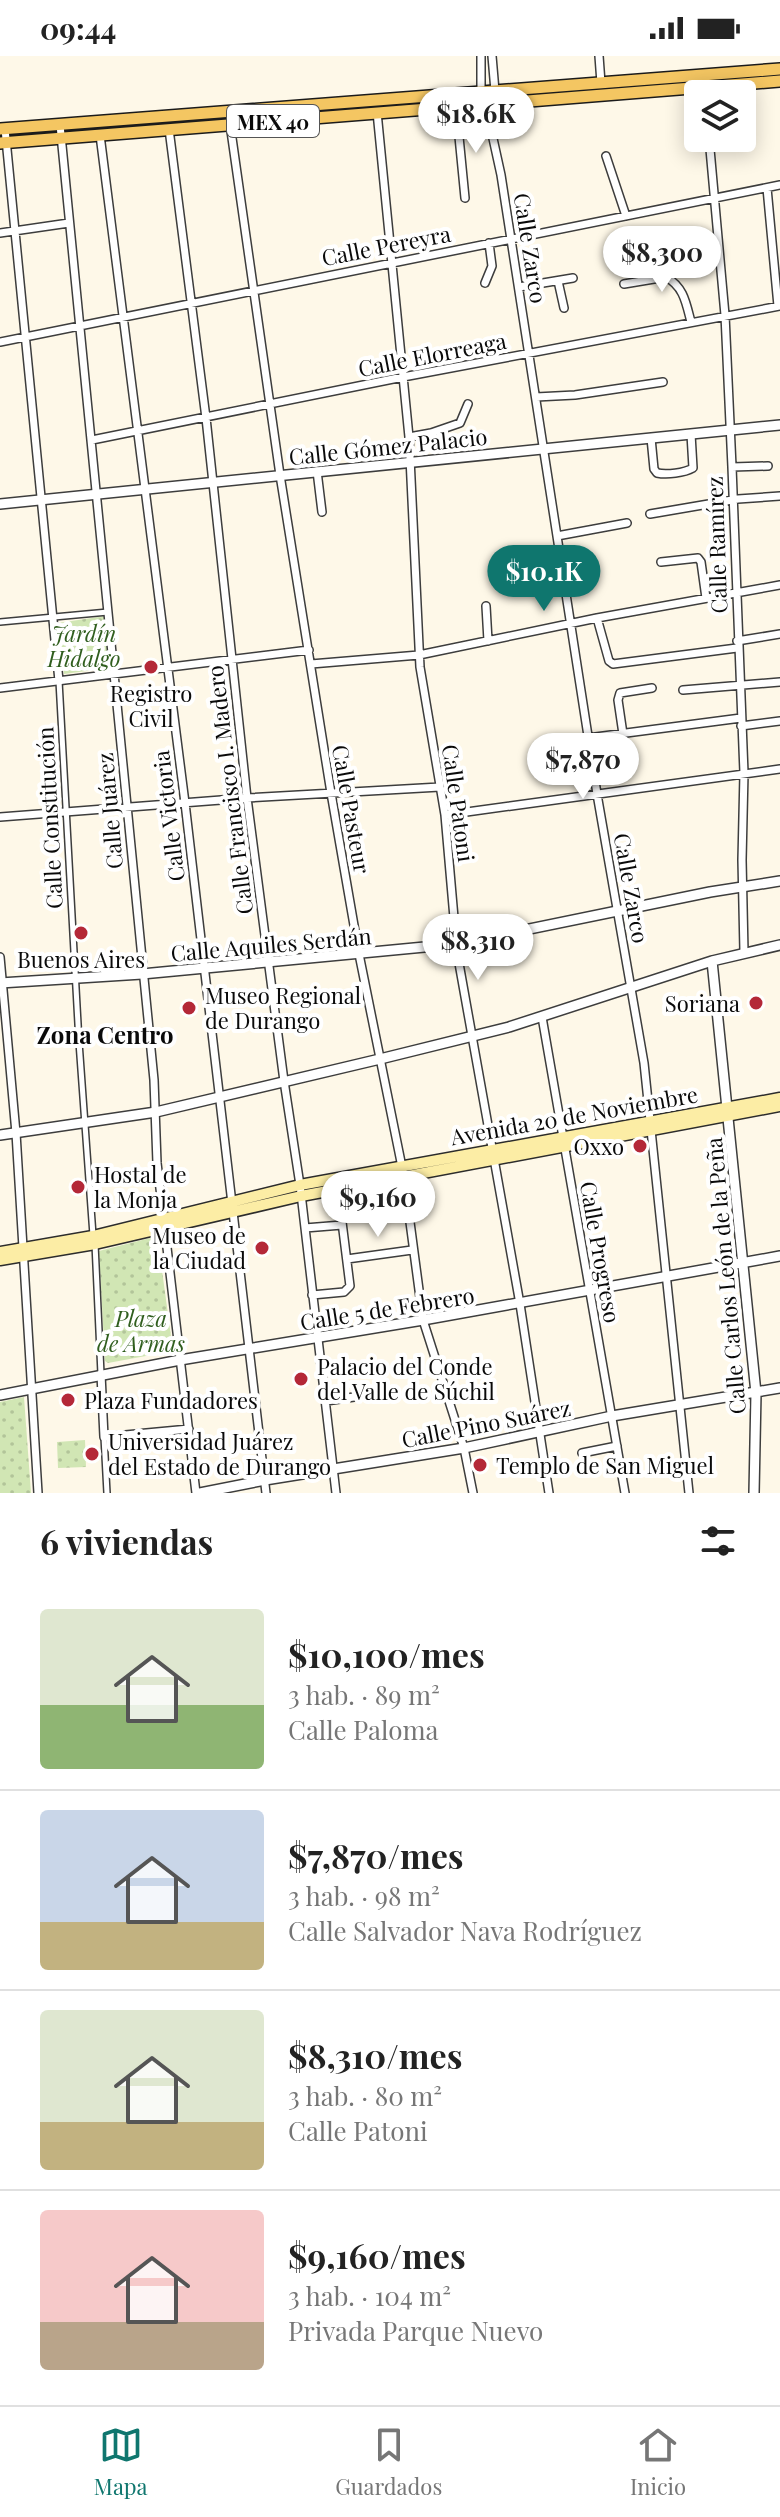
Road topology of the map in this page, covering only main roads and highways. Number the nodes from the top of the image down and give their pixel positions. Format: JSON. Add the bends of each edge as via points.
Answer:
{"nodes":[{"id":1,"x":780,"y":69,"type":"edge"},
{"id":2,"x":711,"y":74,"type":"junction"},
{"id":3,"x":705,"y":80,"type":"edge"},
{"id":4,"x":780,"y":81,"type":"edge"},
{"id":5,"x":756,"y":84,"type":"edge"},
{"id":6,"x":684,"y":91,"type":"edge"},
{"id":7,"x":412,"y":97,"type":"junction"},
{"id":8,"x":482,"y":98,"type":"junction"},
{"id":9,"x":387,"y":99,"type":"junction"},
{"id":10,"x":423,"y":109,"type":"junction"},
{"id":11,"x":377,"y":112,"type":"junction"},
{"id":12,"x":201,"y":114,"type":"junction"},
{"id":13,"x":2,"y":129,"type":"edge"},
{"id":14,"x":169,"y":129,"type":"junction"},
{"id":15,"x":3,"y":143,"type":"edge"},
{"id":16,"x":780,"y":1098,"type":"edge"},
{"id":17,"x":780,"y":1106,"type":"edge"},
{"id":18,"x":728,"y":1112,"type":"junction"},
{"id":19,"x":403,"y":1172,"type":"junction"},
{"id":20,"x":300,"y":1190,"type":"junction"},
{"id":21,"x":0,"y":1252,"type":"edge"},
{"id":22,"x":24,"y":1253,"type":"junction"},
{"id":23,"x":0,"y":1260,"type":"edge"}],
"edges":[{"from":1,"to":2,"type":"main road","number":"MEX 40"},
{"from":2,"to":3,"type":"main road"},
{"from":2,"to":8,"type":"main road","number":"MEX 40","via":[[495,91]]},
{"from":4,"to":5,"type":"main road","number":"MEX 40"},
{"from":6,"to":8,"type":"main road","number":"MEX 40"},
{"from":7,"to":8,"type":"main road","number":"MEX 40"},
{"from":7,"to":9,"type":"main road","number":"MEX 40"},
{"from":7,"to":10,"type":"main road","via":[[421,100]]},
{"from":8,"to":10,"type":"main road","number":"MEX 40"},
{"from":9,"to":11,"type":"main road"},
{"from":9,"to":12,"type":"main road","number":"MEX 40"},
{"from":10,"to":11,"type":"main road","number":"MEX 40"},
{"from":11,"to":14,"type":"main road","number":"MEX 40"},
{"from":12,"to":13,"type":"main road","number":"MEX 40"},
{"from":12,"to":14,"type":"main road","via":[[173,122]]},
{"from":14,"to":15,"type":"main road","number":"MEX 40"},
{"from":16,"to":18,"type":"main road","name":"Avenida 20 de Noviembre"},
{"from":17,"to":18,"type":"main road","name":"Avenida 20 de Noviembre"},
{"from":18,"to":19,"type":"main road","name":"Avenida 20 de Noviembre"},
{"from":19,"to":20,"type":"main road","name":"Avenida 20 de Noviembre"},
{"from":19,"to":20,"type":"main road","name":"Avenida 20 de Noviembre","via":[[338,1190]]},
{"from":20,"to":22,"type":"main road","name":"Avenida 20 de Noviembre"},
{"from":21,"to":22,"type":"main road","name":"Avenida 20 de Noviembre"},
{"from":22,"to":23,"type":"main road","name":"Avenida 20 de Noviembre"}]}
